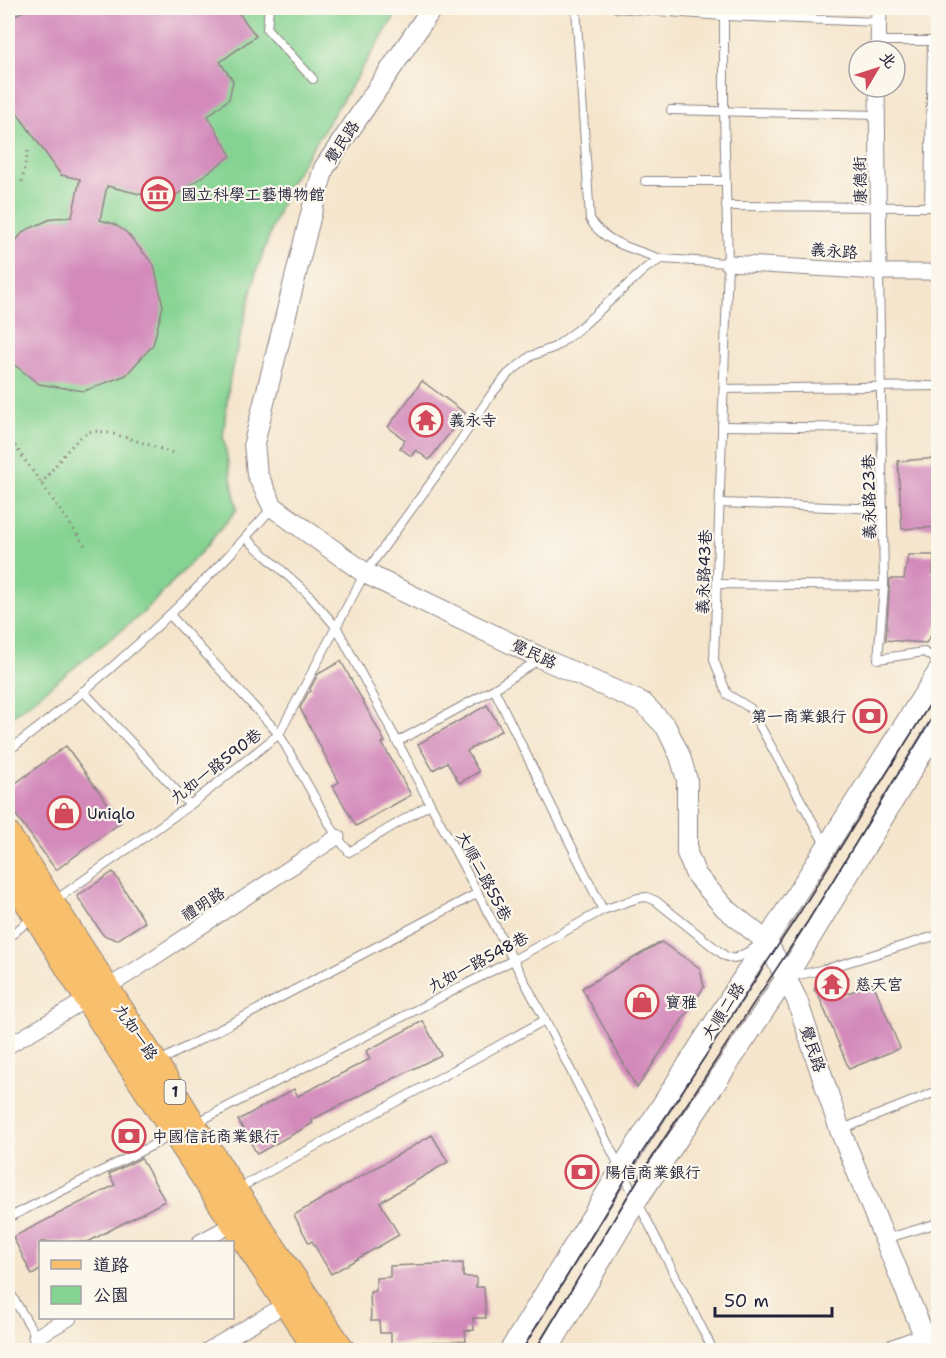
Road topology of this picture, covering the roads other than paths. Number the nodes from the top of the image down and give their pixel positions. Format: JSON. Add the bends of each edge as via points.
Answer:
{"nodes":[{"id":1,"x":269,"y":8,"type":"edge"},
{"id":2,"x":432,"y":8,"type":"edge"},
{"id":3,"x":576,"y":8,"type":"edge"},
{"id":4,"x":616,"y":8,"type":"edge"},
{"id":5,"x":724,"y":12,"type":"edge"},
{"id":6,"x":878,"y":15,"type":"edge"},
{"id":7,"x":878,"y":39,"type":"edge"},
{"id":8,"x":907,"y":43,"type":"edge"},
{"id":9,"x":313,"y":79,"type":"dead end"},
{"id":10,"x":877,"y":99,"type":"edge"},
{"id":11,"x":671,"y":110,"type":"dead end"},
{"id":12,"x":724,"y":112,"type":"junction"},
{"id":13,"x":876,"y":115,"type":"junction"},
{"id":14,"x":645,"y":181,"type":"dead end"},
{"id":15,"x":725,"y":181,"type":"junction"},
{"id":16,"x":726,"y":206,"type":"junction"},
{"id":17,"x":878,"y":206,"type":"junction"},
{"id":18,"x":661,"y":259,"type":"junction"},
{"id":19,"x":728,"y":263,"type":"junction"},
{"id":20,"x":879,"y":272,"type":"junction"},
{"id":21,"x":939,"y":272,"type":"edge"},
{"id":22,"x":939,"y":386,"type":"edge"},
{"id":23,"x":881,"y":387,"type":"junction"},
{"id":24,"x":724,"y":388,"type":"junction"},
{"id":25,"x":722,"y":426,"type":"junction"},
{"id":26,"x":882,"y":428,"type":"junction"},
{"id":27,"x":720,"y":503,"type":"junction"},
{"id":28,"x":273,"y":507,"type":"junction"},
{"id":29,"x":883,"y":509,"type":"junction"},
{"id":30,"x":246,"y":538,"type":"junction"},
{"id":31,"x":365,"y":573,"type":"junction"},
{"id":32,"x":717,"y":584,"type":"junction"},
{"id":33,"x":884,"y":586,"type":"junction"},
{"id":34,"x":170,"y":615,"type":"junction"},
{"id":35,"x":337,"y":628,"type":"junction"},
{"id":36,"x":541,"y":658,"type":"junction"},
{"id":37,"x":939,"y":661,"type":"edge"},
{"id":38,"x":939,"y":672,"type":"edge"},
{"id":39,"x":494,"y":689,"type":"junction"},
{"id":40,"x":82,"y":691,"type":"junction"},
{"id":41,"x":939,"y":727,"type":"edge"},
{"id":42,"x":279,"y":734,"type":"junction"},
{"id":43,"x":397,"y":742,"type":"junction"},
{"id":44,"x":8,"y":751,"type":"edge"},
{"id":45,"x":430,"y":804,"type":"junction"},
{"id":46,"x":190,"y":805,"type":"junction"},
{"id":47,"x":8,"y":834,"type":"edge"},
{"id":48,"x":337,"y":837,"type":"junction"},
{"id":49,"x":827,"y":848,"type":"junction"},
{"id":50,"x":8,"y":872,"type":"edge"},
{"id":51,"x":478,"y":893,"type":"junction"},
{"id":52,"x":44,"y":909,"type":"junction"},
{"id":53,"x":603,"y":910,"type":"junction"},
{"id":54,"x":939,"y":934,"type":"edge"},
{"id":55,"x":8,"y":938,"type":"edge"},
{"id":56,"x":767,"y":942,"type":"junction"},
{"id":57,"x":513,"y":960,"type":"junction"},
{"id":58,"x":786,"y":978,"type":"junction"},
{"id":59,"x":97,"y":993,"type":"junction"},
{"id":60,"x":545,"y":1020,"type":"junction"},
{"id":61,"x":8,"y":1046,"type":"edge"},
{"id":62,"x":156,"y":1063,"type":"junction"},
{"id":63,"x":939,"y":1091,"type":"edge"},
{"id":64,"x":185,"y":1129,"type":"junction"},
{"id":65,"x":840,"y":1130,"type":"junction"},
{"id":66,"x":621,"y":1168,"type":"junction"},
{"id":67,"x":235,"y":1190,"type":"junction"},
{"id":68,"x":637,"y":1200,"type":"junction"},
{"id":69,"x":8,"y":1218,"type":"edge"},
{"id":70,"x":939,"y":1223,"type":"edge"},
{"id":71,"x":233,"y":1224,"type":"junction"},
{"id":72,"x":884,"y":1240,"type":"junction"},
{"id":73,"x":202,"y":1241,"type":"edge"},
{"id":74,"x":8,"y":1289,"type":"edge"},
{"id":75,"x":294,"y":1299,"type":"junction"},
{"id":76,"x":66,"y":1319,"type":"edge"},
{"id":77,"x":36,"y":1336,"type":"junction"},
{"id":78,"x":930,"y":1339,"type":"edge"},
{"id":79,"x":44,"y":1350,"type":"edge"},
{"id":80,"x":208,"y":1350,"type":"edge"},
{"id":81,"x":316,"y":1350,"type":"edge"},
{"id":82,"x":343,"y":1350,"type":"edge"},
{"id":83,"x":510,"y":1350,"type":"edge"},
{"id":84,"x":548,"y":1350,"type":"edge"},
{"id":85,"x":713,"y":1350,"type":"edge"},
{"id":86,"x":885,"y":1350,"type":"edge"}],
"edges":[{"from":1,"to":9,"type":"lane","via":[[267,28]]},
{"from":2,"to":28,"type":"street","name":"覺民路","via":[[324,168],[254,443],[257,474]]},
{"from":3,"to":18,"type":"lane","via":[[590,219],[606,237]]},
{"from":4,"to":5,"type":"lane"},
{"from":5,"to":6,"type":"lane"},
{"from":5,"to":12,"type":"lane","name":"義永路43巷"},
{"from":6,"to":7,"type":"street"},
{"from":8,"to":17,"type":"lane","via":[[932,41],[929,207]]},
{"from":10,"to":13,"type":"street","name":"康德街"},
{"from":11,"to":12,"type":"lane"},
{"from":12,"to":13,"type":"lane"},
{"from":12,"to":15,"type":"lane","name":"義永路43巷"},
{"from":13,"to":17,"type":"street","name":"康德街"},
{"from":14,"to":15,"type":"lane"},
{"from":15,"to":16,"type":"lane","name":"義永路43巷"},
{"from":16,"to":17,"type":"lane"},
{"from":16,"to":19,"type":"lane","name":"義永路43巷"},
{"from":17,"to":20,"type":"street","name":"康德街"},
{"from":18,"to":19,"type":"lane"},
{"from":18,"to":31,"type":"lane","name":"九如一路590巷","via":[[579,329],[508,374]]},
{"from":19,"to":20,"type":"street","name":"義永路"},
{"from":19,"to":24,"type":"lane","name":"義永路43巷"},
{"from":20,"to":21,"type":"street","name":"義永路"},
{"from":20,"to":23,"type":"lane","name":"義永路23巷"},
{"from":22,"to":23,"type":"lane"},
{"from":23,"to":24,"type":"lane"},
{"from":23,"to":26,"type":"lane","name":"義永路23巷"},
{"from":24,"to":25,"type":"lane","name":"義永路43巷"},
{"from":25,"to":26,"type":"lane"},
{"from":25,"to":27,"type":"lane","name":"義永路43巷"},
{"from":26,"to":29,"type":"lane","name":"義永路23巷"},
{"from":27,"to":29,"type":"lane"},
{"from":27,"to":32,"type":"lane","name":"義永路43巷"},
{"from":28,"to":30,"type":"lane"},
{"from":28,"to":31,"type":"street","name":"覺民路"},
{"from":29,"to":33,"type":"lane","name":"義永路23巷"},
{"from":30,"to":34,"type":"lane"},
{"from":30,"to":35,"type":"lane","name":"大順二路55巷","via":[[307,593]]},
{"from":31,"to":35,"type":"lane","name":"九如一路590巷"},
{"from":31,"to":36,"type":"street","name":"覺民路"},
{"from":32,"to":33,"type":"lane"},
{"from":32,"to":49,"type":"lane","name":"義永路43巷","via":[[714,660],[728,693],[750,708]]},
{"from":33,"to":37,"type":"lane","name":"義永路23巷","via":[[879,659],[924,652]]},
{"from":34,"to":40,"type":"lane"},
{"from":34,"to":42,"type":"lane"},
{"from":35,"to":42,"type":"lane","name":"九如一路590巷"},
{"from":35,"to":43,"type":"lane","name":"大順二路55巷"},
{"from":36,"to":39,"type":"lane"},
{"from":36,"to":56,"type":"street","name":"覺民路","via":[[643,702],[666,727],[687,780],[687,853],[696,875],[725,908]]},
{"from":38,"to":49,"type":"street","name":"大順二路"},
{"from":39,"to":43,"type":"lane"},
{"from":39,"to":53,"type":"lane"},
{"from":40,"to":44,"type":"lane"},
{"from":40,"to":46,"type":"lane"},
{"from":41,"to":58,"type":"street","name":"大順二路"},
{"from":42,"to":46,"type":"lane","name":"九如一路590巷"},
{"from":42,"to":48,"type":"lane"},
{"from":43,"to":45,"type":"lane","name":"大順二路55巷"},
{"from":45,"to":48,"type":"lane","via":[[349,852]]},
{"from":45,"to":51,"type":"lane","name":"大順二路55巷"},
{"from":46,"to":52,"type":"lane","name":"九如一路590巷"},
{"from":47,"to":52,"type":"main road","name":"九如一路","number":"1"},
{"from":48,"to":59,"type":"street","name":"禮明路"},
{"from":49,"to":56,"type":"street","name":"大順二路"},
{"from":50,"to":52,"type":"main road","name":"九如一路","number":"1"},
{"from":51,"to":57,"type":"lane","name":"大順二路55巷"},
{"from":51,"to":62,"type":"lane"},
{"from":52,"to":55,"type":"lane","name":"九如一路590巷"},
{"from":52,"to":59,"type":"main road","name":"九如一路","number":"1"},
{"from":53,"to":56,"type":"lane","name":"九如一路548巷","via":[[638,898],[656,900],[725,956],[734,958]]},
{"from":53,"to":57,"type":"lane","name":"九如一路548巷"},
{"from":54,"to":58,"type":"lane","via":[[829,969]]},
{"from":56,"to":58,"type":"street","name":"覺民路"},
{"from":56,"to":66,"type":"street","name":"大順二路"},
{"from":57,"to":60,"type":"lane","name":"大順二路55巷"},
{"from":57,"to":64,"type":"lane","name":"九如一路548巷"},
{"from":58,"to":65,"type":"street","name":"覺民路","via":[[797,1000]]},
{"from":58,"to":68,"type":"street","name":"大順二路"},
{"from":59,"to":61,"type":"street","name":"禮明路"},
{"from":59,"to":62,"type":"main road","name":"九如一路","number":"1"},
{"from":59,"to":64,"type":"main road","name":"九如一路","number":"1"},
{"from":60,"to":66,"type":"lane","name":"大順二路55巷"},
{"from":60,"to":67,"type":"lane"},
{"from":62,"to":64,"type":"main road","name":"九如一路","number":"1"},
{"from":63,"to":65,"type":"lane"},
{"from":64,"to":67,"type":"main road","name":"九如一路","number":"1"},
{"from":64,"to":69,"type":"lane","name":"九如一路548巷"},
{"from":64,"to":71,"type":"main road","name":"九如一路","number":"1"},
{"from":65,"to":72,"type":"street","name":"覺民路"},
{"from":66,"to":68,"type":"lane","name":"大順二路55巷"},
{"from":66,"to":83,"type":"street","name":"大順二路"},
{"from":67,"to":75,"type":"main road","name":"九如一路","number":"1"},
{"from":68,"to":84,"type":"street","name":"大順二路"},
{"from":68,"to":85,"type":"lane","name":"大順二路55巷"},
{"from":70,"to":72,"type":"lane"},
{"from":71,"to":73,"type":"street"},
{"from":71,"to":75,"type":"main road","name":"九如一路","number":"1"},
{"from":72,"to":78,"type":"street","name":"覺民路"},
{"from":74,"to":77,"type":"lane"},
{"from":75,"to":80,"type":"street"},
{"from":75,"to":81,"type":"main road","name":"九如一路","number":"1"},
{"from":75,"to":82,"type":"main road","name":"九如一路","number":"1"},
{"from":76,"to":77,"type":"street"},
{"from":77,"to":79,"type":"lane"},
{"from":78,"to":86,"type":"street"}]}
